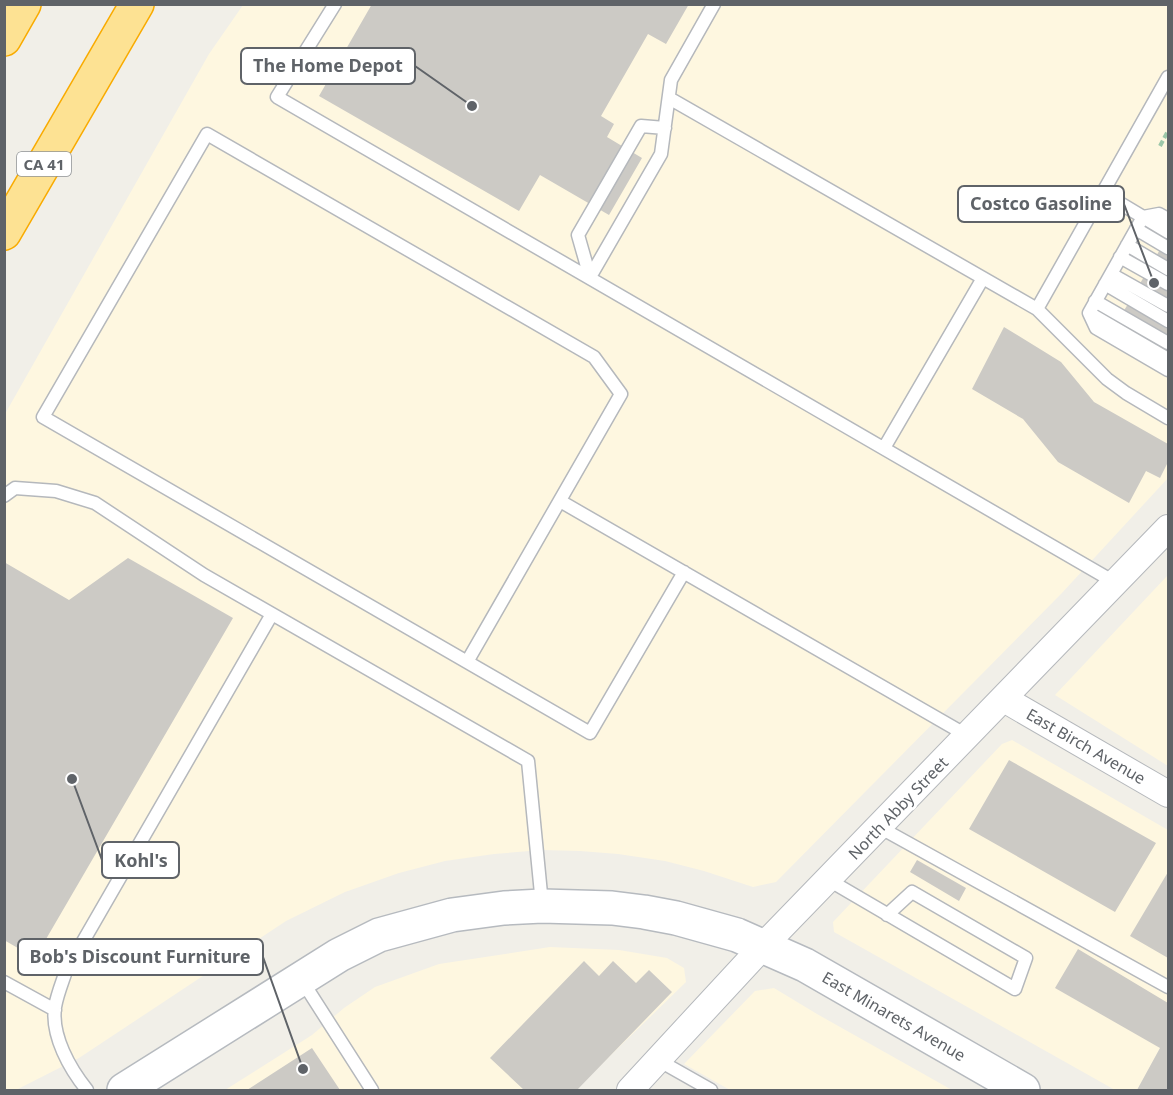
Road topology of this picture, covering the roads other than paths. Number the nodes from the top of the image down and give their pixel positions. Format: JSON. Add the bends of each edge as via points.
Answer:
{"nodes":[{"id":1,"x":24,"y":4,"type":"edge"},
{"id":2,"x":137,"y":4,"type":"edge"},
{"id":3,"x":151,"y":4,"type":"edge"},
{"id":4,"x":334,"y":4,"type":"edge"},
{"id":5,"x":714,"y":4,"type":"edge"},
{"id":6,"x":4,"y":39,"type":"edge"},
{"id":7,"x":1168,"y":76,"type":"edge"},
{"id":8,"x":84,"y":96,"type":"junction"},
{"id":9,"x":669,"y":98,"type":"junction"},
{"id":10,"x":665,"y":128,"type":"junction"},
{"id":11,"x":1103,"y":193,"type":"junction"},
{"id":12,"x":1143,"y":218,"type":"junction"},
{"id":13,"x":1168,"y":219,"type":"edge"},
{"id":14,"x":1136,"y":229,"type":"junction"},
{"id":15,"x":1168,"y":232,"type":"edge"},
{"id":16,"x":4,"y":233,"type":"edge"},
{"id":17,"x":1127,"y":245,"type":"junction"},
{"id":18,"x":1168,"y":248,"type":"edge"},
{"id":19,"x":1120,"y":257,"type":"junction"},
{"id":20,"x":1168,"y":269,"type":"edge"},
{"id":21,"x":590,"y":277,"type":"junction"},
{"id":22,"x":983,"y":278,"type":"junction"},
{"id":23,"x":1108,"y":279,"type":"junction"},
{"id":24,"x":1168,"y":284,"type":"edge"},
{"id":25,"x":1095,"y":301,"type":"junction"},
{"id":26,"x":1168,"y":306,"type":"edge"},
{"id":27,"x":1037,"y":309,"type":"junction"},
{"id":28,"x":1089,"y":313,"type":"junction"},
{"id":29,"x":1168,"y":321,"type":"edge"},
{"id":30,"x":1168,"y":343,"type":"edge"},
{"id":31,"x":1168,"y":359,"type":"edge"},
{"id":32,"x":1168,"y":370,"type":"edge"},
{"id":33,"x":1168,"y":418,"type":"edge"},
{"id":34,"x":884,"y":448,"type":"junction"},
{"id":35,"x":4,"y":496,"type":"edge"},
{"id":36,"x":560,"y":501,"type":"junction"},
{"id":37,"x":1168,"y":528,"type":"edge"},
{"id":38,"x":684,"y":572,"type":"junction"},
{"id":39,"x":1116,"y":583,"type":"junction"},
{"id":40,"x":272,"y":614,"type":"junction"},
{"id":41,"x":467,"y":662,"type":"junction"},
{"id":42,"x":1004,"y":699,"type":"junction"},
{"id":43,"x":968,"y":736,"type":"junction"},
{"id":44,"x":1168,"y":794,"type":"edge"},
{"id":45,"x":879,"y":827,"type":"junction"},
{"id":46,"x":827,"y":879,"type":"junction"},
{"id":47,"x":542,"y":906,"type":"junction"},
{"id":48,"x":887,"y":915,"type":"junction"},
{"id":49,"x":764,"y":945,"type":"junction"},
{"id":50,"x":301,"y":978,"type":"junction"},
{"id":51,"x":4,"y":982,"type":"edge"},
{"id":52,"x":1168,"y":987,"type":"edge"},
{"id":53,"x":55,"y":1010,"type":"junction"},
{"id":54,"x":658,"y":1060,"type":"junction"},
{"id":55,"x":87,"y":1090,"type":"edge"},
{"id":56,"x":124,"y":1090,"type":"edge"},
{"id":57,"x":372,"y":1090,"type":"edge"},
{"id":58,"x":630,"y":1090,"type":"edge"},
{"id":59,"x":711,"y":1090,"type":"edge"},
{"id":60,"x":1023,"y":1090,"type":"edge"}],
"edges":[{"from":1,"to":6,"type":"highway"},
{"from":2,"to":8,"type":"highway","number":"CA 41"},
{"from":3,"to":8,"type":"highway"},
{"from":4,"to":21,"type":"lane","via":[[277,97]]},
{"from":5,"to":9,"type":"lane","via":[[671,80]]},
{"from":7,"to":11,"type":"lane"},
{"from":8,"to":16,"type":"highway","number":"CA 41"},
{"from":9,"to":10,"type":"lane"},
{"from":9,"to":22,"type":"lane"},
{"from":10,"to":21,"type":"lane","via":[[661,154]]},
{"from":10,"to":21,"type":"lane","via":[[640,126],[578,235]]},
{"from":11,"to":12,"type":"lane"},
{"from":11,"to":27,"type":"lane"},
{"from":12,"to":13,"type":"lane","via":[[1159,214]]},
{"from":12,"to":14,"type":"lane"},
{"from":12,"to":15,"type":"lane"},
{"from":14,"to":17,"type":"lane"},
{"from":14,"to":18,"type":"lane"},
{"from":17,"to":19,"type":"lane"},
{"from":17,"to":20,"type":"lane"},
{"from":19,"to":23,"type":"lane"},
{"from":19,"to":24,"type":"lane"},
{"from":21,"to":34,"type":"lane"},
{"from":22,"to":27,"type":"lane"},
{"from":22,"to":34,"type":"lane"},
{"from":23,"to":25,"type":"lane"},
{"from":23,"to":26,"type":"lane"},
{"from":23,"to":29,"type":"lane"},
{"from":25,"to":28,"type":"lane"},
{"from":25,"to":30,"type":"lane"},
{"from":27,"to":33,"type":"lane","via":[[1107,379]]},
{"from":28,"to":31,"type":"lane"},
{"from":28,"to":32,"type":"lane","via":[[1096,328]]},
{"from":34,"to":39,"type":"lane"},
{"from":35,"to":40,"type":"lane","via":[[15,488],[56,490],[95,503]]},
{"from":36,"to":38,"type":"lane"},
{"from":36,"to":41,"type":"lane"},
{"from":36,"to":41,"type":"lane","via":[[621,393],[594,357],[207,134],[43,417]]},
{"from":37,"to":39,"type":"street","name":"North Abby Street"},
{"from":38,"to":41,"type":"lane","via":[[590,733]]},
{"from":38,"to":43,"type":"lane"},
{"from":39,"to":42,"type":"street","name":"North Abby Street"},
{"from":40,"to":47,"type":"lane","via":[[528,761]]},
{"from":40,"to":53,"type":"lane","via":[[66,970]]},
{"from":42,"to":43,"type":"street","name":"North Abby Street"},
{"from":42,"to":44,"type":"street","name":"East Birch Avenue"},
{"from":43,"to":45,"type":"street","name":"North Abby Street"},
{"from":45,"to":46,"type":"street","name":"North Abby Street"},
{"from":45,"to":52,"type":"lane"},
{"from":46,"to":48,"type":"lane"},
{"from":46,"to":49,"type":"street","name":"North Abby Street"},
{"from":47,"to":49,"type":"main road","name":"East Minarets Avenue","via":[[644,912],[708,926]]},
{"from":47,"to":50,"type":"main road","name":"East Minarets Avenue","via":[[452,915],[379,936]]},
{"from":48,"to":48,"type":"lane","via":[[946,949],[1015,989],[1026,958],[912,892]]},
{"from":49,"to":54,"type":"street","name":"North Abby Street"},
{"from":49,"to":60,"type":"main road","name":"East Minarets Avenue"},
{"from":50,"to":56,"type":"main road","name":"East Minarets Avenue"},
{"from":50,"to":57,"type":"lane"},
{"from":51,"to":53,"type":"lane"},
{"from":53,"to":55,"type":"lane","via":[[65,1056]]},
{"from":54,"to":58,"type":"street","name":"North Abby Street"},
{"from":54,"to":59,"type":"lane"}]}
